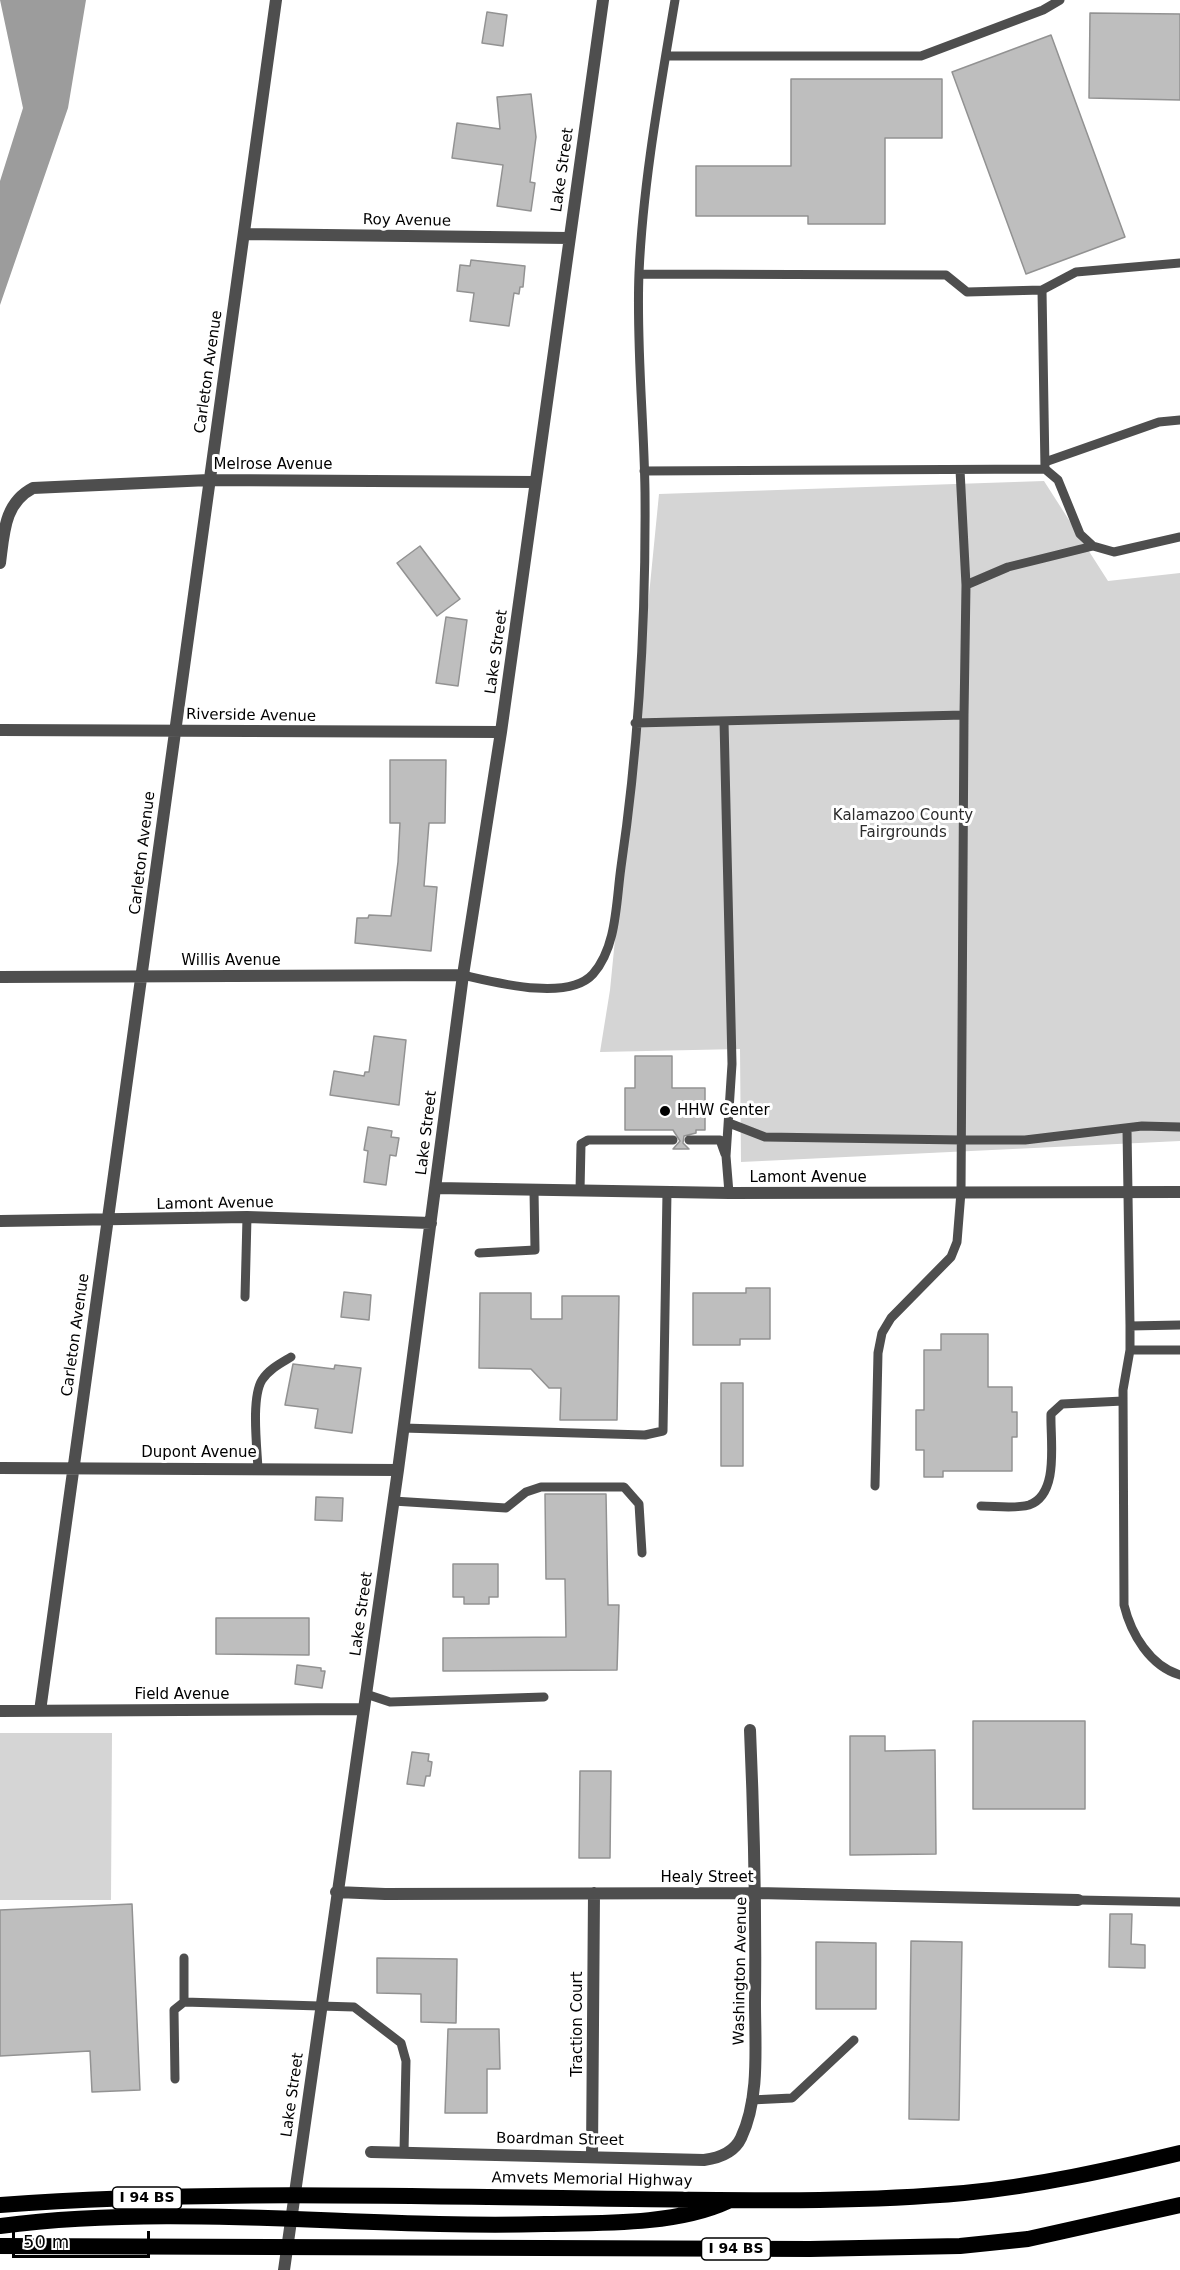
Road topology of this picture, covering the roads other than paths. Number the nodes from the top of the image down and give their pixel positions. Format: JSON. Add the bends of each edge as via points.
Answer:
{"nodes":[{"id":1,"x":276,"y":0,"type":"edge"},
{"id":2,"x":603,"y":0,"type":"edge"},
{"id":3,"x":675,"y":0,"type":"edge"},
{"id":4,"x":1060,"y":0,"type":"edge"},
{"id":5,"x":666,"y":56,"type":"junction"},
{"id":6,"x":244,"y":234,"type":"junction"},
{"id":7,"x":569,"y":238,"type":"junction"},
{"id":8,"x":1180,"y":263,"type":"edge"},
{"id":9,"x":639,"y":274,"type":"junction"},
{"id":10,"x":1042,"y":290,"type":"junction"},
{"id":11,"x":1180,"y":420,"type":"edge"},
{"id":12,"x":1045,"y":465,"type":"junction"},
{"id":13,"x":960,"y":470,"type":"junction"},
{"id":14,"x":644,"y":471,"type":"junction"},
{"id":15,"x":209,"y":480,"type":"junction"},
{"id":16,"x":535,"y":482,"type":"junction"},
{"id":17,"x":1180,"y":537,"type":"edge"},
{"id":18,"x":1093,"y":546,"type":"junction"},
{"id":19,"x":0,"y":563,"type":"edge"},
{"id":20,"x":966,"y":585,"type":"junction"},
{"id":21,"x":964,"y":715,"type":"junction"},
{"id":22,"x":724,"y":721,"type":"junction"},
{"id":23,"x":635,"y":723,"type":"junction"},
{"id":24,"x":0,"y":730,"type":"edge"},
{"id":25,"x":174,"y":730,"type":"junction"},
{"id":26,"x":501,"y":732,"type":"junction"},
{"id":27,"x":463,"y":975,"type":"junction"},
{"id":28,"x":0,"y":977,"type":"edge"},
{"id":29,"x":142,"y":977,"type":"junction"},
{"id":30,"x":729,"y":1123,"type":"junction"},
{"id":31,"x":1180,"y":1127,"type":"edge"},
{"id":32,"x":1127,"y":1129,"type":"junction"},
{"id":33,"x":673,"y":1140,"type":"dead end"},
{"id":34,"x":689,"y":1140,"type":"dead end"},
{"id":35,"x":961,"y":1140,"type":"junction"},
{"id":36,"x":726,"y":1156,"type":"junction"},
{"id":37,"x":436,"y":1188,"type":"junction"},
{"id":38,"x":534,"y":1190,"type":"junction"},
{"id":39,"x":580,"y":1191,"type":"junction"},
{"id":40,"x":667,"y":1192,"type":"junction"},
{"id":41,"x":961,"y":1192,"type":"junction"},
{"id":42,"x":1127,"y":1192,"type":"junction"},
{"id":43,"x":1180,"y":1192,"type":"edge"},
{"id":44,"x":729,"y":1193,"type":"junction"},
{"id":45,"x":247,"y":1217,"type":"junction"},
{"id":46,"x":0,"y":1221,"type":"edge"},
{"id":47,"x":106,"y":1221,"type":"junction"},
{"id":48,"x":431,"y":1223,"type":"junction"},
{"id":49,"x":479,"y":1252,"type":"dead end"},
{"id":50,"x":245,"y":1297,"type":"dead end"},
{"id":51,"x":1180,"y":1325,"type":"edge"},
{"id":52,"x":1130,"y":1326,"type":"junction"},
{"id":53,"x":1130,"y":1350,"type":"junction"},
{"id":54,"x":1180,"y":1350,"type":"edge"},
{"id":55,"x":291,"y":1357,"type":"dead end"},
{"id":56,"x":1123,"y":1401,"type":"junction"},
{"id":57,"x":404,"y":1428,"type":"junction"},
{"id":58,"x":0,"y":1468,"type":"edge"},
{"id":59,"x":72,"y":1468,"type":"junction"},
{"id":60,"x":258,"y":1469,"type":"junction"},
{"id":61,"x":398,"y":1470,"type":"junction"},
{"id":62,"x":875,"y":1486,"type":"dead end"},
{"id":63,"x":393,"y":1501,"type":"junction"},
{"id":64,"x":981,"y":1506,"type":"dead end"},
{"id":65,"x":642,"y":1553,"type":"dead end"},
{"id":66,"x":1180,"y":1675,"type":"edge"},
{"id":67,"x":366,"y":1694,"type":"junction"},
{"id":68,"x":544,"y":1698,"type":"dead end"},
{"id":69,"x":363,"y":1709,"type":"junction"},
{"id":70,"x":0,"y":1711,"type":"edge"},
{"id":71,"x":39,"y":1711,"type":"junction"},
{"id":72,"x":750,"y":1730,"type":"dead end"},
{"id":73,"x":336,"y":1892,"type":"junction"},
{"id":74,"x":594,"y":1893,"type":"junction"},
{"id":75,"x":757,"y":1893,"type":"junction"},
{"id":76,"x":1078,"y":1900,"type":"joint"},
{"id":77,"x":1180,"y":1902,"type":"edge"},
{"id":78,"x":184,"y":1958,"type":"dead end"},
{"id":79,"x":184,"y":2002,"type":"junction"},
{"id":80,"x":320,"y":2008,"type":"junction"},
{"id":81,"x":854,"y":2040,"type":"dead end"},
{"id":82,"x":175,"y":2079,"type":"dead end"},
{"id":83,"x":751,"y":2100,"type":"junction"},
{"id":84,"x":741,"y":2139,"type":"joint"},
{"id":85,"x":371,"y":2152,"type":"dead end"},
{"id":86,"x":404,"y":2152,"type":"junction"},
{"id":87,"x":1180,"y":2153,"type":"edge"},
{"id":88,"x":592,"y":2155,"type":"junction"},
{"id":89,"x":295,"y":2195,"type":"junction"},
{"id":90,"x":732,"y":2200,"type":"junction"},
{"id":91,"x":0,"y":2205,"type":"edge"},
{"id":92,"x":1180,"y":2205,"type":"edge"},
{"id":93,"x":292,"y":2219,"type":"junction"},
{"id":94,"x":0,"y":2226,"type":"edge"},
{"id":95,"x":0,"y":2246,"type":"edge"},
{"id":96,"x":287,"y":2246,"type":"junction"},
{"id":97,"x":284,"y":2270,"type":"edge"}],
"edges":[{"from":1,"to":6,"type":"street","name":"Carleton Avenue"},
{"from":2,"to":7,"type":"street","name":"Lake Street"},
{"from":3,"to":5,"type":"lane"},
{"from":4,"to":5,"type":"lane","via":[[921,56]]},
{"from":5,"to":9,"type":"lane"},
{"from":6,"to":7,"type":"street","name":"Roy Avenue"},
{"from":6,"to":15,"type":"street","name":"Carleton Avenue"},
{"from":7,"to":16,"type":"street","name":"Lake Street"},
{"from":8,"to":10,"type":"lane","via":[[1076,272]]},
{"from":9,"to":10,"type":"lane","via":[[946,274],[967,292]]},
{"from":9,"to":14,"type":"lane"},
{"from":10,"to":12,"type":"lane"},
{"from":11,"to":12,"type":"lane","via":[[1159,422]]},
{"from":12,"to":13,"type":"lane"},
{"from":12,"to":18,"type":"lane","via":[[1058,480],[1080,534]]},
{"from":13,"to":14,"type":"lane"},
{"from":13,"to":20,"type":"lane"},
{"from":14,"to":23,"type":"lane","via":[[642,630]]},
{"from":15,"to":16,"type":"street","name":"Melrose Avenue"},
{"from":15,"to":19,"type":"street","name":"Melrose Avenue","via":[[33,488],[15,501],[5,522]]},
{"from":15,"to":25,"type":"street","name":"Carleton Avenue"},
{"from":16,"to":26,"type":"street","name":"Lake Street"},
{"from":17,"to":18,"type":"lane","via":[[1114,552]]},
{"from":18,"to":20,"type":"lane","via":[[1008,567]]},
{"from":20,"to":21,"type":"lane"},
{"from":21,"to":22,"type":"lane"},
{"from":21,"to":35,"type":"lane"},
{"from":22,"to":23,"type":"lane"},
{"from":22,"to":30,"type":"lane","via":[[732,1064]]},
{"from":23,"to":27,"type":"lane","via":[[630,802],[609,950],[591,977],[568,986],[542,989]]},
{"from":24,"to":25,"type":"street","name":"Riverside Avenue"},
{"from":25,"to":26,"type":"street","name":"Riverside Avenue"},
{"from":25,"to":29,"type":"street","name":"Carleton Avenue"},
{"from":26,"to":27,"type":"street","name":"Lake Street"},
{"from":27,"to":29,"type":"street","name":"Willis Avenue"},
{"from":27,"to":37,"type":"street","name":"Lake Street"},
{"from":28,"to":29,"type":"street","name":"Willis Avenue"},
{"from":29,"to":47,"type":"street","name":"Carleton Avenue"},
{"from":30,"to":35,"type":"lane","via":[[765,1137]]},
{"from":30,"to":36,"type":"lane"},
{"from":31,"to":32,"type":"lane"},
{"from":32,"to":35,"type":"lane","via":[[1025,1140]]},
{"from":32,"to":42,"type":"lane"},
{"from":33,"to":39,"type":"lane","via":[[588,1140],[581,1144]]},
{"from":34,"to":36,"type":"lane","via":[[720,1140]]},
{"from":35,"to":41,"type":"lane"},
{"from":36,"to":44,"type":"lane"},
{"from":37,"to":38,"type":"street","name":"Lamont Avenue"},
{"from":37,"to":48,"type":"street","name":"Lake Street"},
{"from":38,"to":39,"type":"street","name":"Lamont Avenue"},
{"from":38,"to":49,"type":"lane","via":[[535,1250]]},
{"from":39,"to":40,"type":"street","name":"Lamont Avenue"},
{"from":40,"to":44,"type":"street","name":"Lamont Avenue"},
{"from":40,"to":57,"type":"lane","via":[[663,1431],[645,1435]]},
{"from":41,"to":42,"type":"street","name":"Lamont Avenue"},
{"from":41,"to":44,"type":"street","name":"Lamont Avenue"},
{"from":41,"to":62,"type":"lane","via":[[957,1242],[951,1257],[891,1318],[882,1333],[878,1353]]},
{"from":42,"to":43,"type":"street","name":"Lamont Avenue"},
{"from":42,"to":52,"type":"lane"},
{"from":45,"to":47,"type":"street","name":"Lamont Avenue"},
{"from":45,"to":48,"type":"street","name":"Lamont Avenue"},
{"from":45,"to":50,"type":"lane"},
{"from":46,"to":47,"type":"street","name":"Lamont Avenue"},
{"from":47,"to":59,"type":"street","name":"Carleton Avenue"},
{"from":48,"to":57,"type":"street","name":"Lake Street"},
{"from":51,"to":52,"type":"lane"},
{"from":52,"to":53,"type":"lane"},
{"from":53,"to":54,"type":"lane"},
{"from":53,"to":56,"type":"lane"},
{"from":55,"to":60,"type":"lane","via":[[273,1368],[258,1390]]},
{"from":56,"to":64,"type":"lane","via":[[1062,1404],[1051,1414],[1047,1488],[1040,1498],[1028,1505]]},
{"from":56,"to":66,"type":"lane","via":[[1124,1605],[1132,1630],[1149,1655]]},
{"from":57,"to":61,"type":"street","name":"Lake Street"},
{"from":58,"to":59,"type":"street","name":"Dupont Avenue"},
{"from":59,"to":60,"type":"street","name":"Dupont Avenue"},
{"from":59,"to":71,"type":"street","name":"Carleton Avenue"},
{"from":60,"to":61,"type":"street","name":"Dupont Avenue"},
{"from":61,"to":63,"type":"street","name":"Lake Street"},
{"from":63,"to":65,"type":"lane","via":[[506,1508],[526,1492],[541,1487],[624,1487],[639,1504]]},
{"from":63,"to":67,"type":"street","name":"Lake Street"},
{"from":67,"to":68,"type":"lane","via":[[390,1702]]},
{"from":67,"to":69,"type":"street","name":"Lake Street"},
{"from":69,"to":71,"type":"street","name":"Field Avenue"},
{"from":69,"to":73,"type":"street","name":"Lake Street"},
{"from":70,"to":71,"type":"street","name":"Field Avenue"},
{"from":72,"to":75,"type":"street","name":"Washington Avenue"},
{"from":73,"to":74,"type":"street","name":"Healy Street"},
{"from":73,"to":80,"type":"street","name":"Lake Street"},
{"from":74,"to":75,"type":"street","name":"Healy Street"},
{"from":74,"to":88,"type":"street","name":"Traction Court"},
{"from":75,"to":76,"type":"street","name":"Healy Street"},
{"from":75,"to":83,"type":"street","name":"Washington Avenue"},
{"from":76,"to":77,"type":"lane"},
{"from":78,"to":79,"type":"lane"},
{"from":79,"to":80,"type":"lane"},
{"from":79,"to":82,"type":"lane","via":[[174,2010]]},
{"from":80,"to":86,"type":"lane","via":[[354,2007],[401,2043],[406,2061]]},
{"from":80,"to":89,"type":"street","name":"Lake Street"},
{"from":81,"to":83,"type":"lane","via":[[792,2098]]},
{"from":83,"to":84,"type":"street","name":"Washington Avenue"},
{"from":84,"to":88,"type":"street","name":"Boardman Street","via":[[725,2155],[710,2159]]},
{"from":85,"to":86,"type":"street","name":"Boardman Street"},
{"from":86,"to":88,"type":"street","name":"Boardman Street"},
{"from":87,"to":90,"type":"highway","name":"Amvets Memorial Highway","number":"I 94 BS","via":[[1100,2172],[966,2193]]},
{"from":89,"to":90,"type":"highway","name":"Amvets Memorial Highway","number":"I 94 BS"},
{"from":89,"to":91,"type":"highway","name":"Amvets Memorial Highway","number":"I 94 BS"},
{"from":89,"to":93,"type":"street","name":"Lake Street"},
{"from":90,"to":93,"type":"highway","via":[[706,2212],[623,2221],[442,2226]]},
{"from":92,"to":96,"type":"highway","number":"I 94 BS","via":[[1028,2239],[960,2246]]},
{"from":93,"to":94,"type":"highway","via":[[146,2217]]},
{"from":93,"to":96,"type":"street","name":"Lake Street"},
{"from":95,"to":96,"type":"highway","number":"I 94 BS"},
{"from":96,"to":97,"type":"street","name":"Lake Street"}]}
